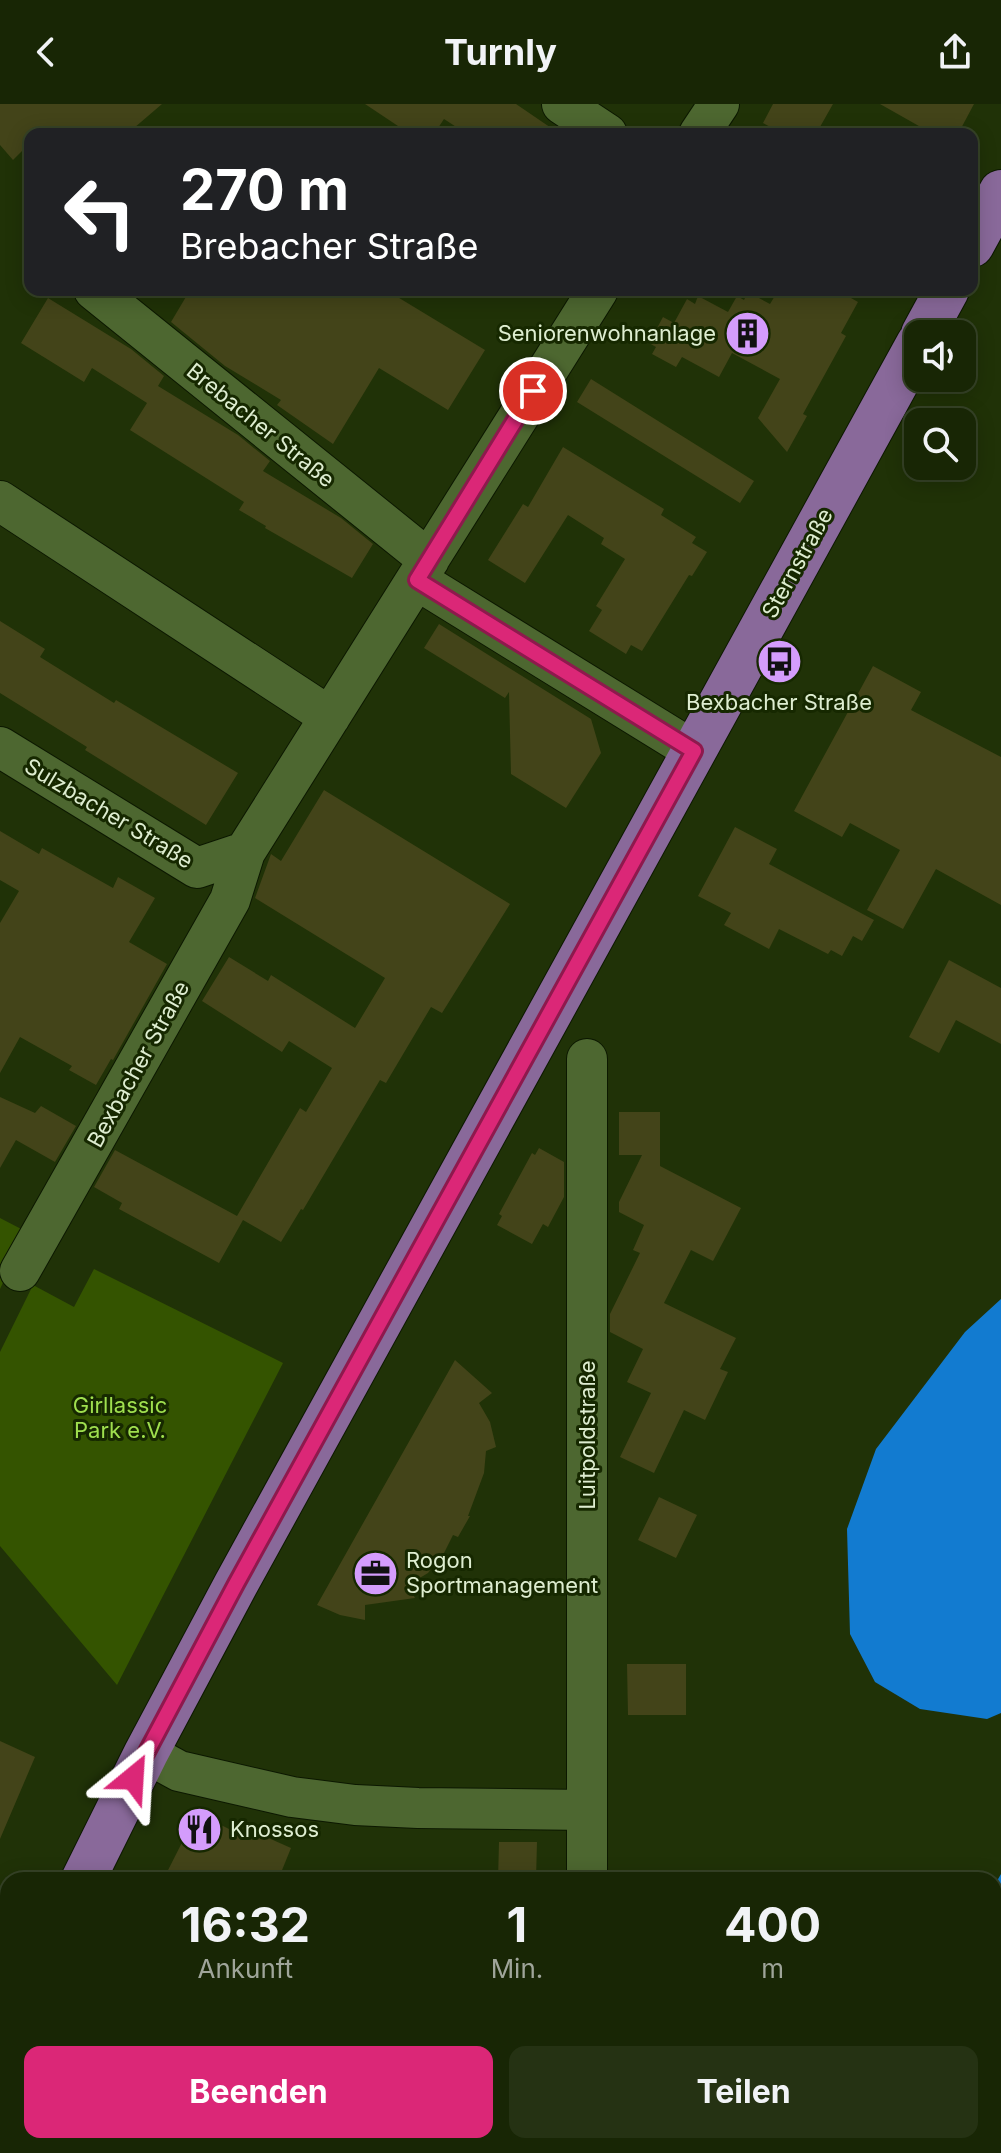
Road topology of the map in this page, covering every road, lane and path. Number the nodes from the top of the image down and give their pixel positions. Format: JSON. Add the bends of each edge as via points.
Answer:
{"nodes":[{"id":1,"x":562,"y":104,"type":"edge"},
{"id":2,"x":719,"y":104,"type":"edge"},
{"id":3,"x":598,"y":128,"type":"edge"},
{"id":4,"x":703,"y":128,"type":"edge"},
{"id":5,"x":1001,"y":192,"type":"edge"},
{"id":6,"x":978,"y":234,"type":"edge"},
{"id":7,"x":101,"y":296,"type":"edge"},
{"id":8,"x":594,"y":296,"type":"edge"},
{"id":9,"x":944,"y":296,"type":"edge"},
{"id":10,"x":931,"y":320,"type":"edge"},
{"id":11,"x":904,"y":369,"type":"edge"},
{"id":12,"x":0,"y":501,"type":"edge"},
{"id":13,"x":423,"y":570,"type":"junction"},
{"id":14,"x":330,"y":717,"type":"junction"},
{"id":15,"x":0,"y":747,"type":"edge"},
{"id":16,"x":694,"y":751,"type":"junction"},
{"id":17,"x":233,"y":857,"type":"junction"},
{"id":18,"x":587,"y":1059,"type":"dead end"},
{"id":19,"x":20,"y":1271,"type":"dead end"},
{"id":20,"x":146,"y":1753,"type":"junction"},
{"id":21,"x":587,"y":1810,"type":"junction"},
{"id":22,"x":87,"y":1872,"type":"edge"},
{"id":23,"x":587,"y":1872,"type":"edge"}],
"edges":[{"from":1,"to":3,"type":"street"},
{"from":2,"to":4,"type":"street"},
{"from":5,"to":6,"type":"main road"},
{"from":7,"to":13,"type":"street","name":"Brebacher Straße"},
{"from":8,"to":13,"type":"street","name":"Bexbacher Straße"},
{"from":9,"to":10,"type":"main road"},
{"from":11,"to":16,"type":"main road","name":"Sternstraße"},
{"from":12,"to":14,"type":"street"},
{"from":13,"to":14,"type":"street","name":"Bexbacher Straße"},
{"from":13,"to":16,"type":"street","name":"Brebacher Straße"},
{"from":14,"to":17,"type":"street","name":"Bexbacher Straße"},
{"from":15,"to":17,"type":"street","name":"Sulzbacher Straße","via":[[197,868]]},
{"from":16,"to":20,"type":"main road","name":"Sternstraße"},
{"from":17,"to":19,"type":"street","name":"Bexbacher Straße","via":[[230,900]]},
{"from":18,"to":21,"type":"street","name":"Luitpoldstraße"},
{"from":20,"to":21,"type":"street","via":[[179,1771],[292,1797],[418,1808]]},
{"from":20,"to":22,"type":"main road","name":"Sternstraße"},
{"from":21,"to":23,"type":"street","name":"Luitpoldstraße"}]}
